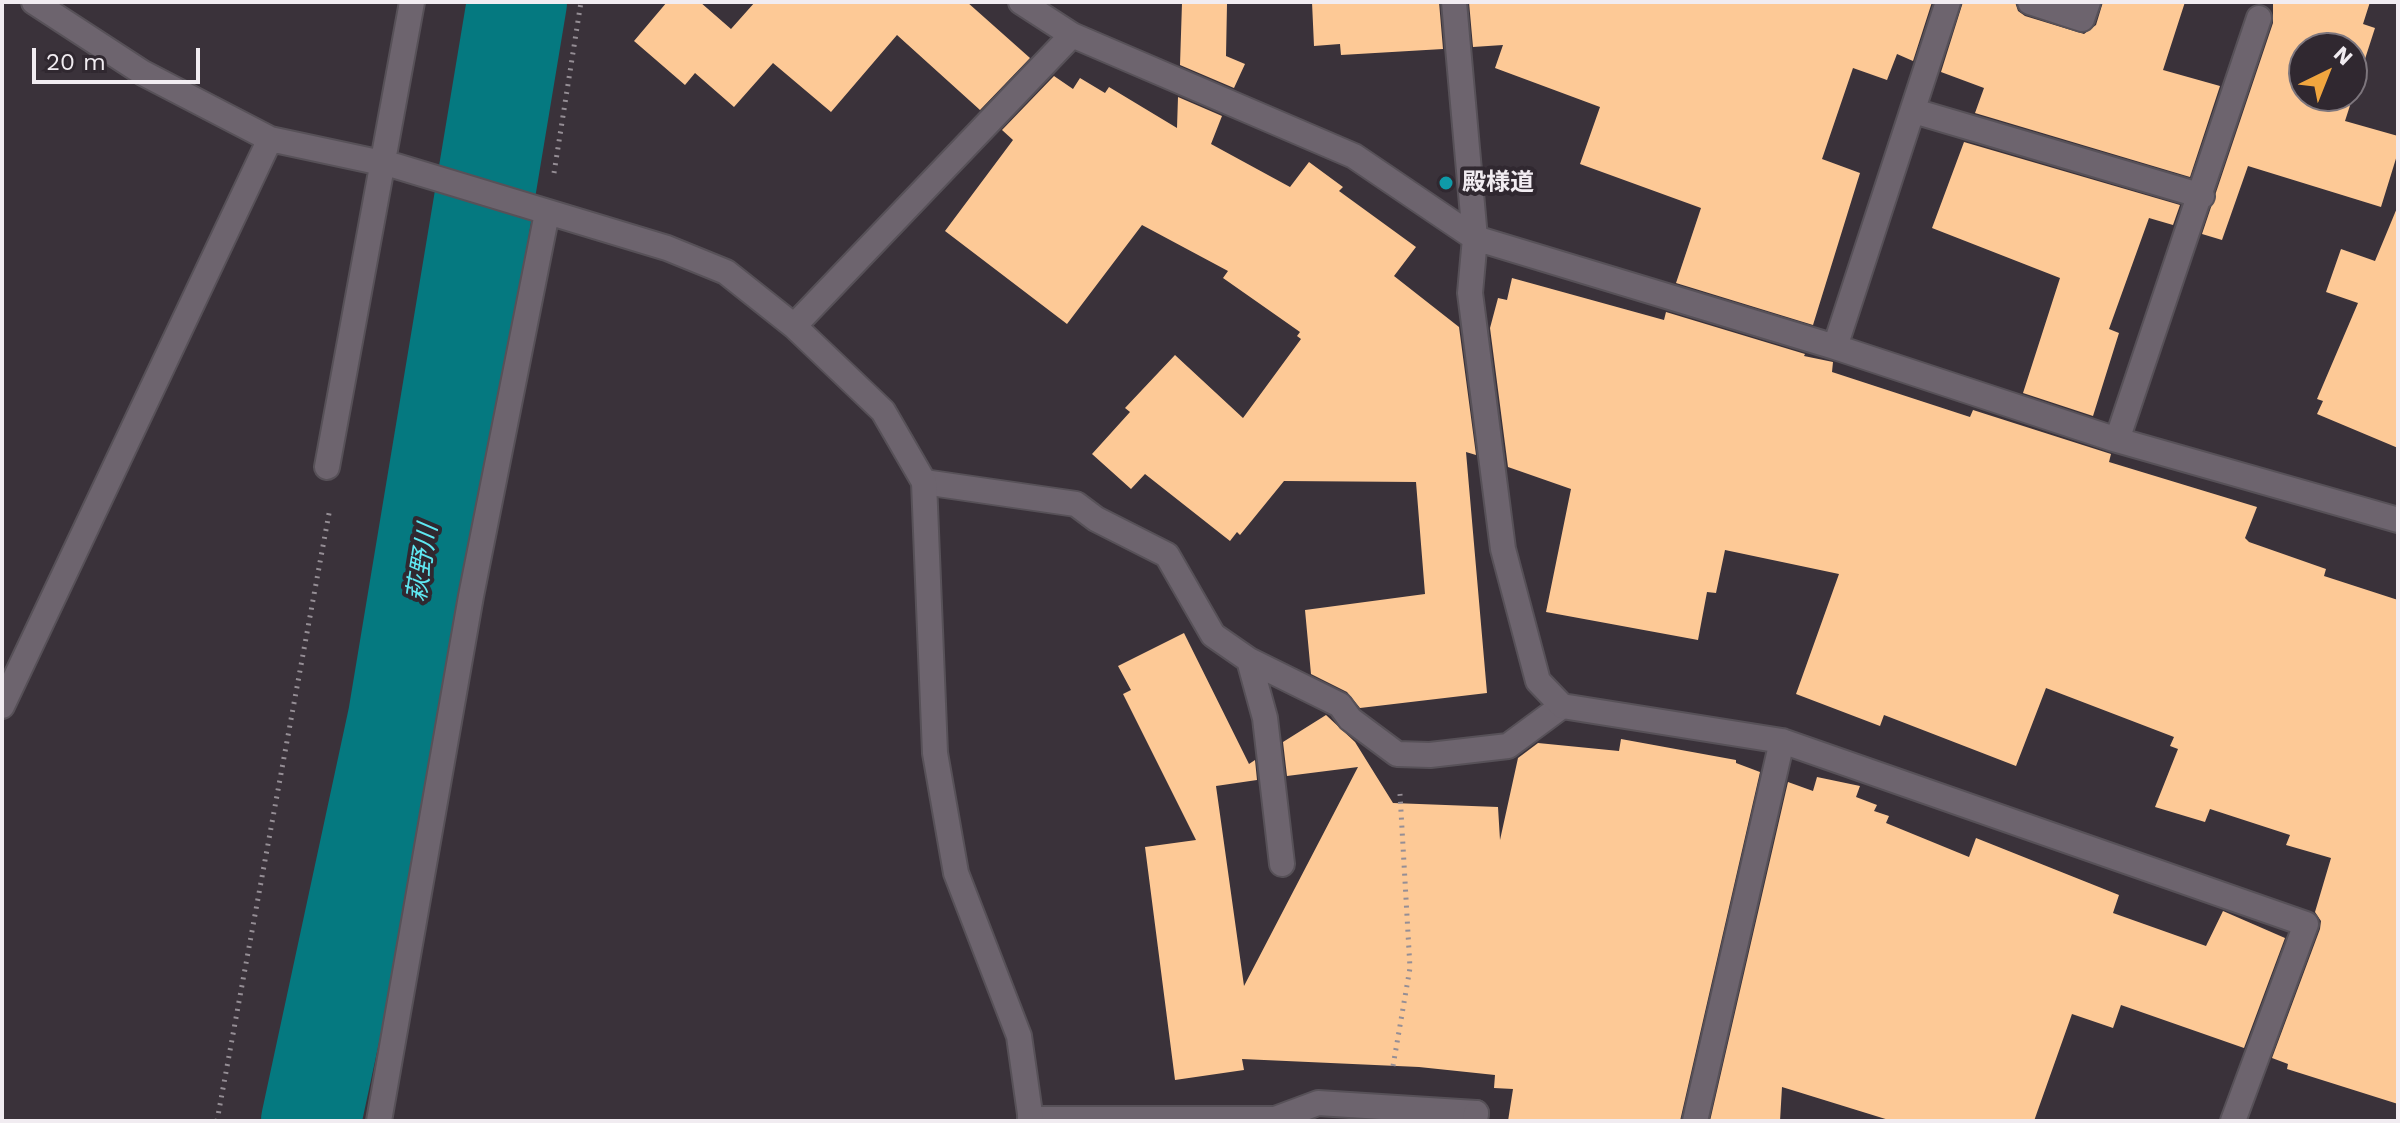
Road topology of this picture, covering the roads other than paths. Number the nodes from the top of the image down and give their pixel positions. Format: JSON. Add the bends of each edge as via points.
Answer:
{"nodes":[{"id":1,"x":34,"y":2,"type":"edge"},
{"id":2,"x":412,"y":2,"type":"edge"},
{"id":3,"x":1021,"y":2,"type":"edge"},
{"id":4,"x":1454,"y":2,"type":"edge"},
{"id":5,"x":1948,"y":2,"type":"edge"},
{"id":6,"x":2030,"y":2,"type":"edge"},
{"id":7,"x":2088,"y":2,"type":"edge"},
{"id":8,"x":2259,"y":18,"type":"dead end"},
{"id":9,"x":1072,"y":35,"type":"junction"},
{"id":10,"x":1914,"y":111,"type":"junction"},
{"id":11,"x":270,"y":139,"type":"junction"},
{"id":12,"x":389,"y":166,"type":"junction"},
{"id":13,"x":2202,"y":196,"type":"junction"},
{"id":14,"x":536,"y":210,"type":"junction"},
{"id":15,"x":1475,"y":238,"type":"junction"},
{"id":16,"x":794,"y":326,"type":"junction"},
{"id":17,"x":1835,"y":347,"type":"junction"},
{"id":18,"x":2117,"y":440,"type":"junction"},
{"id":19,"x":327,"y":467,"type":"road end"},
{"id":20,"x":924,"y":482,"type":"junction"},
{"id":21,"x":2398,"y":520,"type":"edge"},
{"id":22,"x":1249,"y":660,"type":"junction"},
{"id":23,"x":2,"y":706,"type":"edge"},
{"id":24,"x":1562,"y":706,"type":"junction"},
{"id":25,"x":1782,"y":741,"type":"junction"},
{"id":26,"x":1282,"y":864,"type":"dead end"},
{"id":27,"x":1476,"y":1117,"type":"edge"},
{"id":28,"x":1030,"y":1120,"type":"edge"},
{"id":29,"x":379,"y":1121,"type":"edge"},
{"id":30,"x":1695,"y":1121,"type":"edge"},
{"id":31,"x":2233,"y":1121,"type":"edge"}],
"edges":[{"from":1,"to":11,"type":"street","via":[[143,73]]},
{"from":2,"to":12,"type":"street"},
{"from":3,"to":9,"type":"street"},
{"from":4,"to":15,"type":"street"},
{"from":5,"to":10,"type":"street"},
{"from":6,"to":7,"type":"street","via":[[2082,19]]},
{"from":8,"to":13,"type":"street"},
{"from":9,"to":15,"type":"street","via":[[1354,156]]},
{"from":9,"to":16,"type":"street"},
{"from":10,"to":13,"type":"street"},
{"from":10,"to":17,"type":"street"},
{"from":11,"to":12,"type":"street"},
{"from":11,"to":23,"type":"street"},
{"from":12,"to":14,"type":"street"},
{"from":12,"to":19,"type":"street"},
{"from":13,"to":18,"type":"street"},
{"from":14,"to":16,"type":"street","via":[[667,248],[726,272]]},
{"from":14,"to":29,"type":"street"},
{"from":15,"to":17,"type":"street"},
{"from":15,"to":24,"type":"street","via":[[1470,293],[1503,549],[1538,681]]},
{"from":16,"to":20,"type":"street","via":[[883,411]]},
{"from":17,"to":18,"type":"street"},
{"from":18,"to":21,"type":"street"},
{"from":20,"to":22,"type":"street","via":[[1076,504],[1167,555],[1213,635]]},
{"from":20,"to":28,"type":"street","via":[[935,753],[956,873],[1019,1036]]},
{"from":22,"to":24,"type":"street","via":[[1340,705],[1350,719],[1397,754],[1508,746]]},
{"from":22,"to":26,"type":"street","via":[[1265,718]]},
{"from":24,"to":25,"type":"street"},
{"from":25,"to":30,"type":"street"},
{"from":25,"to":31,"type":"street","via":[[2306,924]]},
{"from":27,"to":28,"type":"street","via":[[1318,1103],[1275,1119]]}]}
